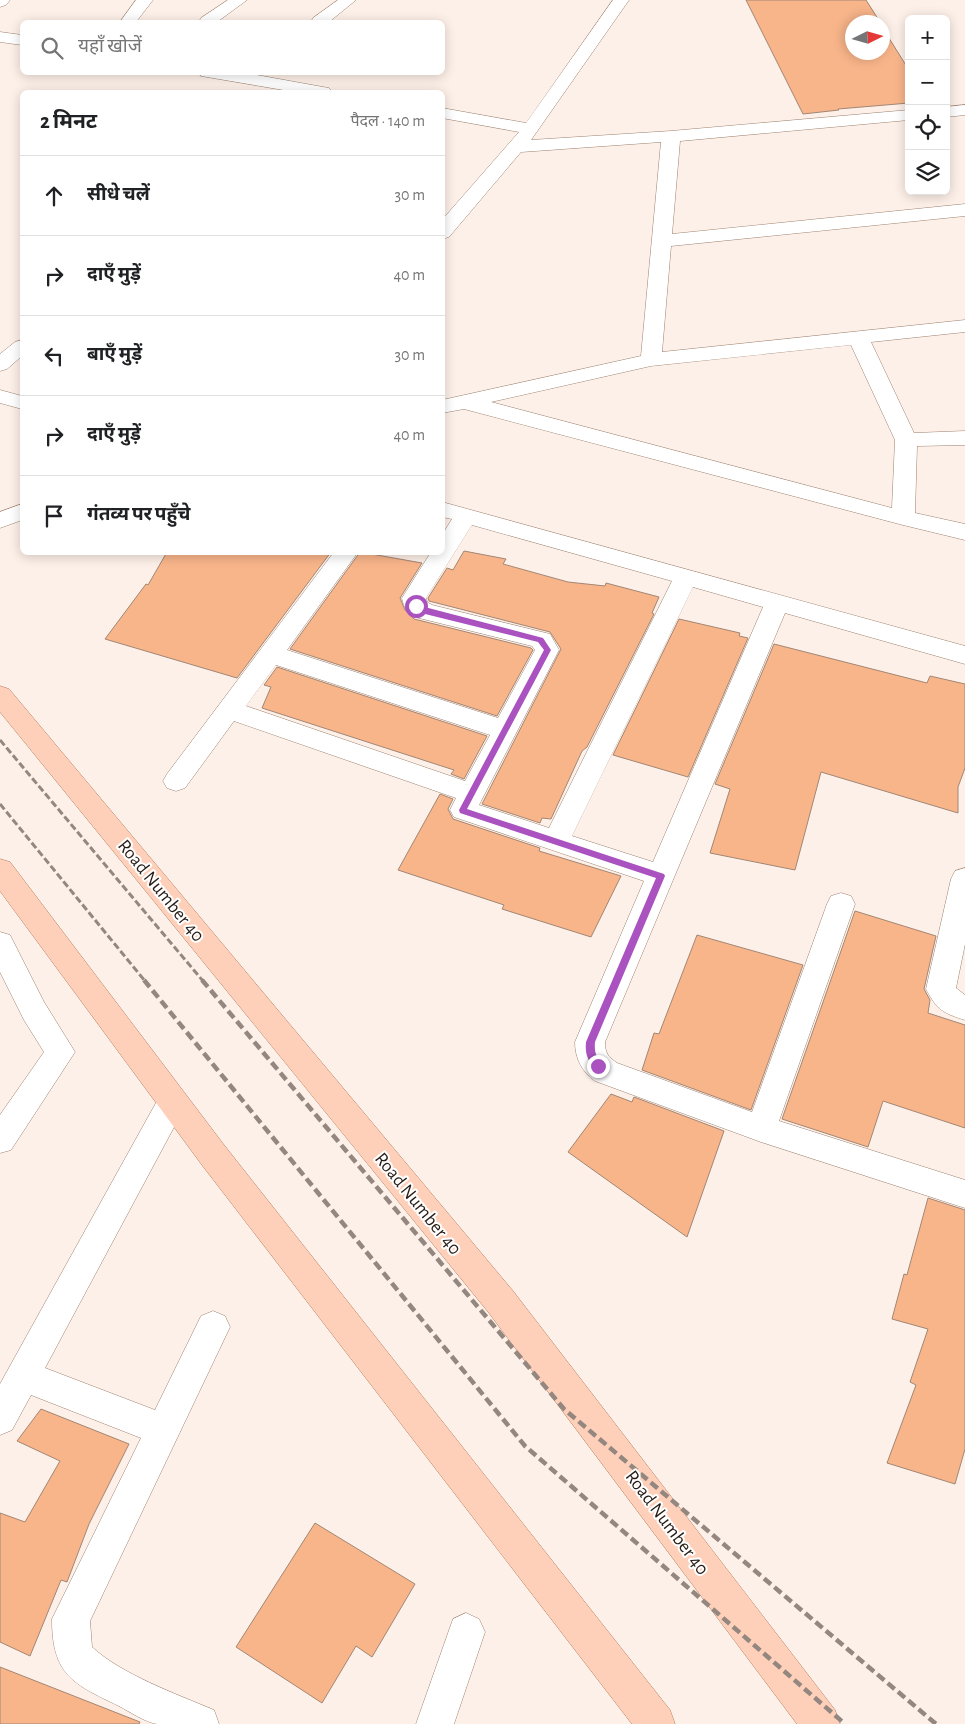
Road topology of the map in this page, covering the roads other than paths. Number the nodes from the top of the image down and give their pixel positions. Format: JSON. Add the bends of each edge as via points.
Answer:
{"nodes":[{"id":1,"x":145,"y":0,"type":"edge"},
{"id":2,"x":239,"y":0,"type":"edge"},
{"id":3,"x":348,"y":0,"type":"edge"},
{"id":4,"x":621,"y":0,"type":"edge"},
{"id":5,"x":130,"y":20,"type":"edge"},
{"id":6,"x":210,"y":20,"type":"edge"},
{"id":7,"x":322,"y":20,"type":"edge"},
{"id":8,"x":0,"y":36,"type":"edge"},
{"id":9,"x":20,"y":40,"type":"edge"},
{"id":10,"x":251,"y":76,"type":"edge"},
{"id":11,"x":313,"y":90,"type":"edge"},
{"id":12,"x":965,"y":110,"type":"edge"},
{"id":13,"x":950,"y":112,"type":"edge"},
{"id":14,"x":445,"y":114,"type":"edge"},
{"id":15,"x":905,"y":115,"type":"edge"},
{"id":16,"x":532,"y":129,"type":"junction"},
{"id":17,"x":671,"y":136,"type":"junction"},
{"id":18,"x":515,"y":146,"type":"junction"},
{"id":19,"x":965,"y":210,"type":"edge"},
{"id":20,"x":445,"y":229,"type":"edge"},
{"id":21,"x":662,"y":241,"type":"junction"},
{"id":22,"x":965,"y":326,"type":"edge"},
{"id":23,"x":858,"y":337,"type":"junction"},
{"id":24,"x":20,"y":348,"type":"edge"},
{"id":25,"x":651,"y":360,"type":"junction"},
{"id":26,"x":0,"y":365,"type":"edge"},
{"id":27,"x":0,"y":396,"type":"edge"},
{"id":28,"x":20,"y":402,"type":"edge"},
{"id":29,"x":465,"y":402,"type":"junction"},
{"id":30,"x":445,"y":406,"type":"edge"},
{"id":31,"x":965,"y":438,"type":"edge"},
{"id":32,"x":906,"y":440,"type":"junction"},
{"id":33,"x":445,"y":511,"type":"edge"},
{"id":34,"x":20,"y":512,"type":"edge"},
{"id":35,"x":466,"y":516,"type":"junction"},
{"id":36,"x":903,"y":518,"type":"junction"},
{"id":37,"x":0,"y":521,"type":"edge"},
{"id":38,"x":965,"y":532,"type":"edge"},
{"id":39,"x":445,"y":549,"type":"edge"},
{"id":40,"x":345,"y":555,"type":"edge"},
{"id":41,"x":441,"y":555,"type":"edge"},
{"id":42,"x":686,"y":577,"type":"junction"},
{"id":43,"x":777,"y":602,"type":"junction"},
{"id":44,"x":272,"y":654,"type":"junction"},
{"id":45,"x":965,"y":655,"type":"edge"},
{"id":46,"x":0,"y":694,"type":"edge"},
{"id":47,"x":230,"y":710,"type":"junction"},
{"id":48,"x":505,"y":730,"type":"junction"},
{"id":49,"x":176,"y":781,"type":"dead end"},
{"id":50,"x":472,"y":793,"type":"junction"},
{"id":51,"x":556,"y":841,"type":"junction"},
{"id":52,"x":0,"y":870,"type":"edge"},
{"id":53,"x":661,"y":876,"type":"junction"},
{"id":54,"x":965,"y":879,"type":"edge"},
{"id":55,"x":841,"y":904,"type":"dead end"},
{"id":56,"x":0,"y":943,"type":"edge"},
{"id":57,"x":965,"y":1008,"type":"edge"},
{"id":58,"x":173,"y":1101,"type":"junction"},
{"id":59,"x":761,"y":1129,"type":"junction"},
{"id":60,"x":0,"y":1140,"type":"edge"},
{"id":61,"x":965,"y":1194,"type":"edge"},
{"id":62,"x":212,"y":1327,"type":"dead end"},
{"id":63,"x":24,"y":1376,"type":"junction"},
{"id":64,"x":0,"y":1418,"type":"edge"},
{"id":65,"x":162,"y":1430,"type":"junction"},
{"id":66,"x":466,"y":1632,"type":"dead end"},
{"id":67,"x":200,"y":1724,"type":"edge"},
{"id":68,"x":434,"y":1724,"type":"edge"},
{"id":69,"x":656,"y":1724,"type":"edge"},
{"id":70,"x":821,"y":1724,"type":"edge"}],
"edges":[{"from":1,"to":5,"type":"street"},
{"from":2,"to":6,"type":"street"},
{"from":3,"to":7,"type":"street"},
{"from":4,"to":16,"type":"street"},
{"from":8,"to":9,"type":"street"},
{"from":10,"to":11,"type":"street"},
{"from":12,"to":13,"type":"street"},
{"from":14,"to":16,"type":"street"},
{"from":15,"to":17,"type":"street"},
{"from":16,"to":18,"type":"street"},
{"from":17,"to":18,"type":"street"},
{"from":17,"to":21,"type":"street"},
{"from":18,"to":20,"type":"street"},
{"from":19,"to":21,"type":"street"},
{"from":21,"to":25,"type":"street"},
{"from":22,"to":23,"type":"street"},
{"from":23,"to":25,"type":"street"},
{"from":23,"to":32,"type":"street"},
{"from":24,"to":26,"type":"street"},
{"from":25,"to":29,"type":"street"},
{"from":27,"to":28,"type":"street"},
{"from":29,"to":30,"type":"street"},
{"from":29,"to":36,"type":"street"},
{"from":31,"to":32,"type":"street"},
{"from":32,"to":36,"type":"street"},
{"from":33,"to":35,"type":"street"},
{"from":34,"to":37,"type":"street"},
{"from":35,"to":39,"type":"street"},
{"from":35,"to":42,"type":"street"},
{"from":36,"to":38,"type":"street"},
{"from":40,"to":44,"type":"street"},
{"from":41,"to":48,"type":"street","via":[[414,598],[416,606],[424,611],[541,640],[548,650]]},
{"from":42,"to":43,"type":"street"},
{"from":42,"to":51,"type":"street"},
{"from":43,"to":45,"type":"street"},
{"from":43,"to":53,"type":"street"},
{"from":44,"to":47,"type":"street"},
{"from":44,"to":48,"type":"street"},
{"from":46,"to":70,"type":"main road","name":"Road Number 40","via":[[501,1302]]},
{"from":47,"to":49,"type":"street"},
{"from":47,"to":50,"type":"street"},
{"from":48,"to":50,"type":"street"},
{"from":50,"to":51,"type":"street","via":[[463,810]]},
{"from":51,"to":53,"type":"street"},
{"from":52,"to":58,"type":"main road"},
{"from":53,"to":59,"type":"street","via":[[590,1042],[592,1060],[606,1072]]},
{"from":54,"to":57,"type":"street","via":[[941,989],[952,1004]]},
{"from":55,"to":59,"type":"street"},
{"from":56,"to":60,"type":"street","via":[[34,1011],[60,1052]]},
{"from":58,"to":63,"type":"street"},
{"from":58,"to":69,"type":"main road"},
{"from":59,"to":61,"type":"street"},
{"from":62,"to":65,"type":"street"},
{"from":63,"to":64,"type":"street"},
{"from":63,"to":65,"type":"street"},
{"from":65,"to":67,"type":"street","via":[[71,1619],[70,1640],[79,1661],[97,1674]]},
{"from":66,"to":68,"type":"street"}]}
